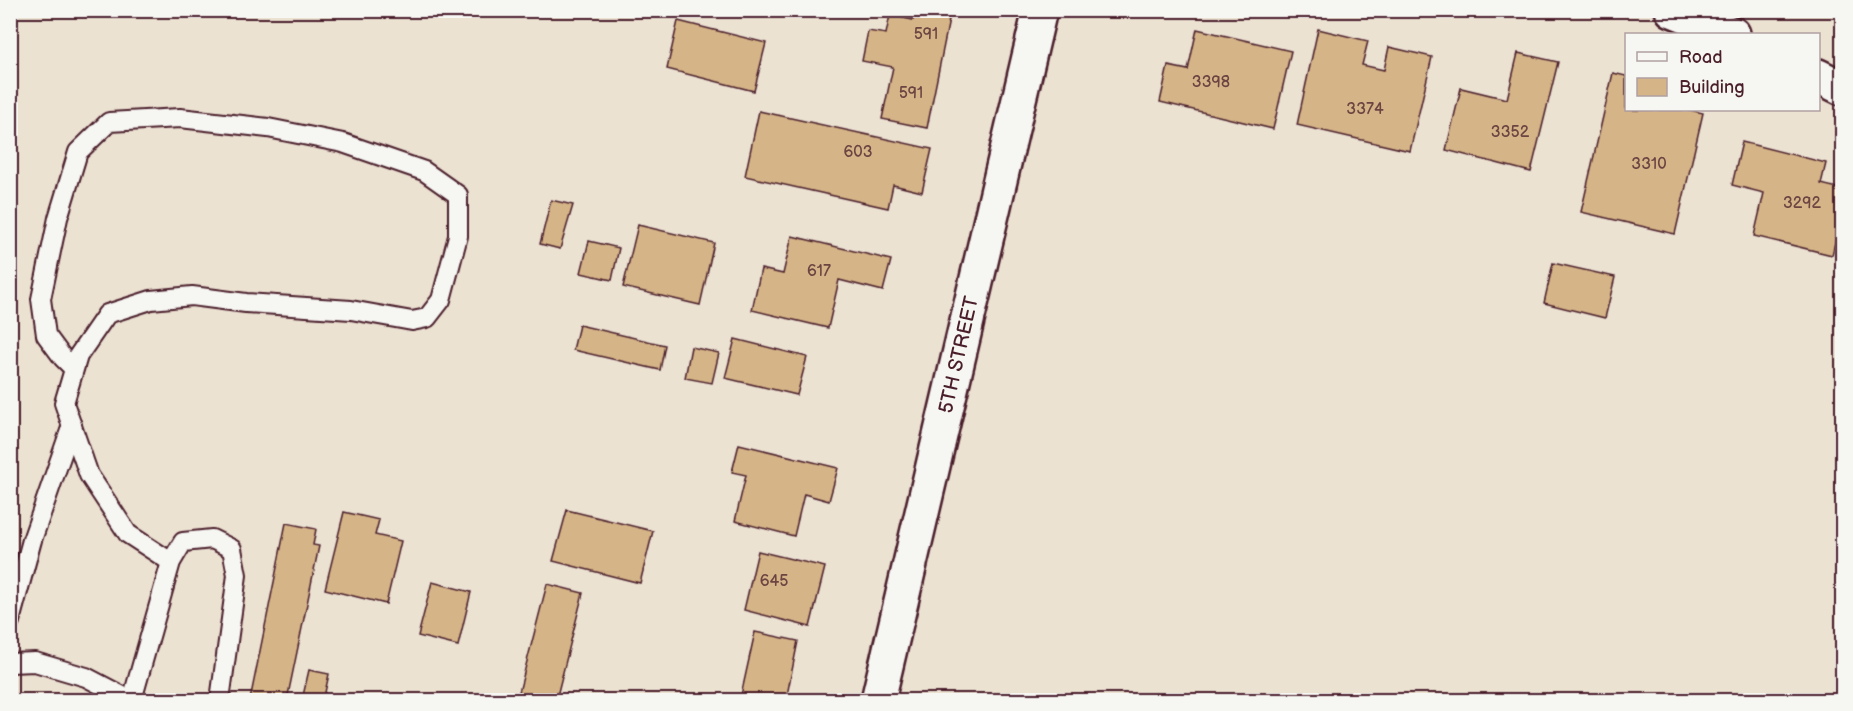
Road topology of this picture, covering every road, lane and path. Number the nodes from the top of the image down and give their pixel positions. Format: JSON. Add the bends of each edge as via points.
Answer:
{"nodes":[{"id":1,"x":1040,"y":10,"type":"edge"},
{"id":2,"x":1672,"y":10,"type":"edge"},
{"id":3,"x":1730,"y":33,"type":"edge"},
{"id":4,"x":1820,"y":77,"type":"edge"},
{"id":5,"x":1842,"y":88,"type":"edge"},
{"id":6,"x":74,"y":369,"type":"junction"},
{"id":7,"x":72,"y":425,"type":"junction"},
{"id":8,"x":171,"y":562,"type":"junction"},
{"id":9,"x":10,"y":621,"type":"edge"},
{"id":10,"x":10,"y":663,"type":"edge"},
{"id":11,"x":131,"y":700,"type":"edge"},
{"id":12,"x":220,"y":700,"type":"edge"},
{"id":13,"x":878,"y":700,"type":"edge"}],
"edges":[{"from":1,"to":13,"type":"street","name":"5TH STREET"},
{"from":2,"to":3,"type":"street"},
{"from":4,"to":5,"type":"street"},
{"from":6,"to":6,"type":"lane","via":[[78,356],[107,314],[151,300],[192,296],[351,310],[412,321],[427,318],[441,300],[459,236],[458,195],[424,171],[343,143],[268,128],[180,118],[109,122],[78,152],[58,218],[41,299],[46,335]]},
{"from":6,"to":7,"type":"lane","via":[[64,403]]},
{"from":7,"to":8,"type":"lane","via":[[89,475],[128,534]]},
{"from":7,"to":9,"type":"lane","via":[[32,540]]},
{"from":8,"to":11,"type":"lane"},
{"from":8,"to":12,"type":"lane","via":[[183,542],[212,539],[232,549],[237,575]]},
{"from":10,"to":11,"type":"lane","via":[[35,662],[86,677]]}]}
